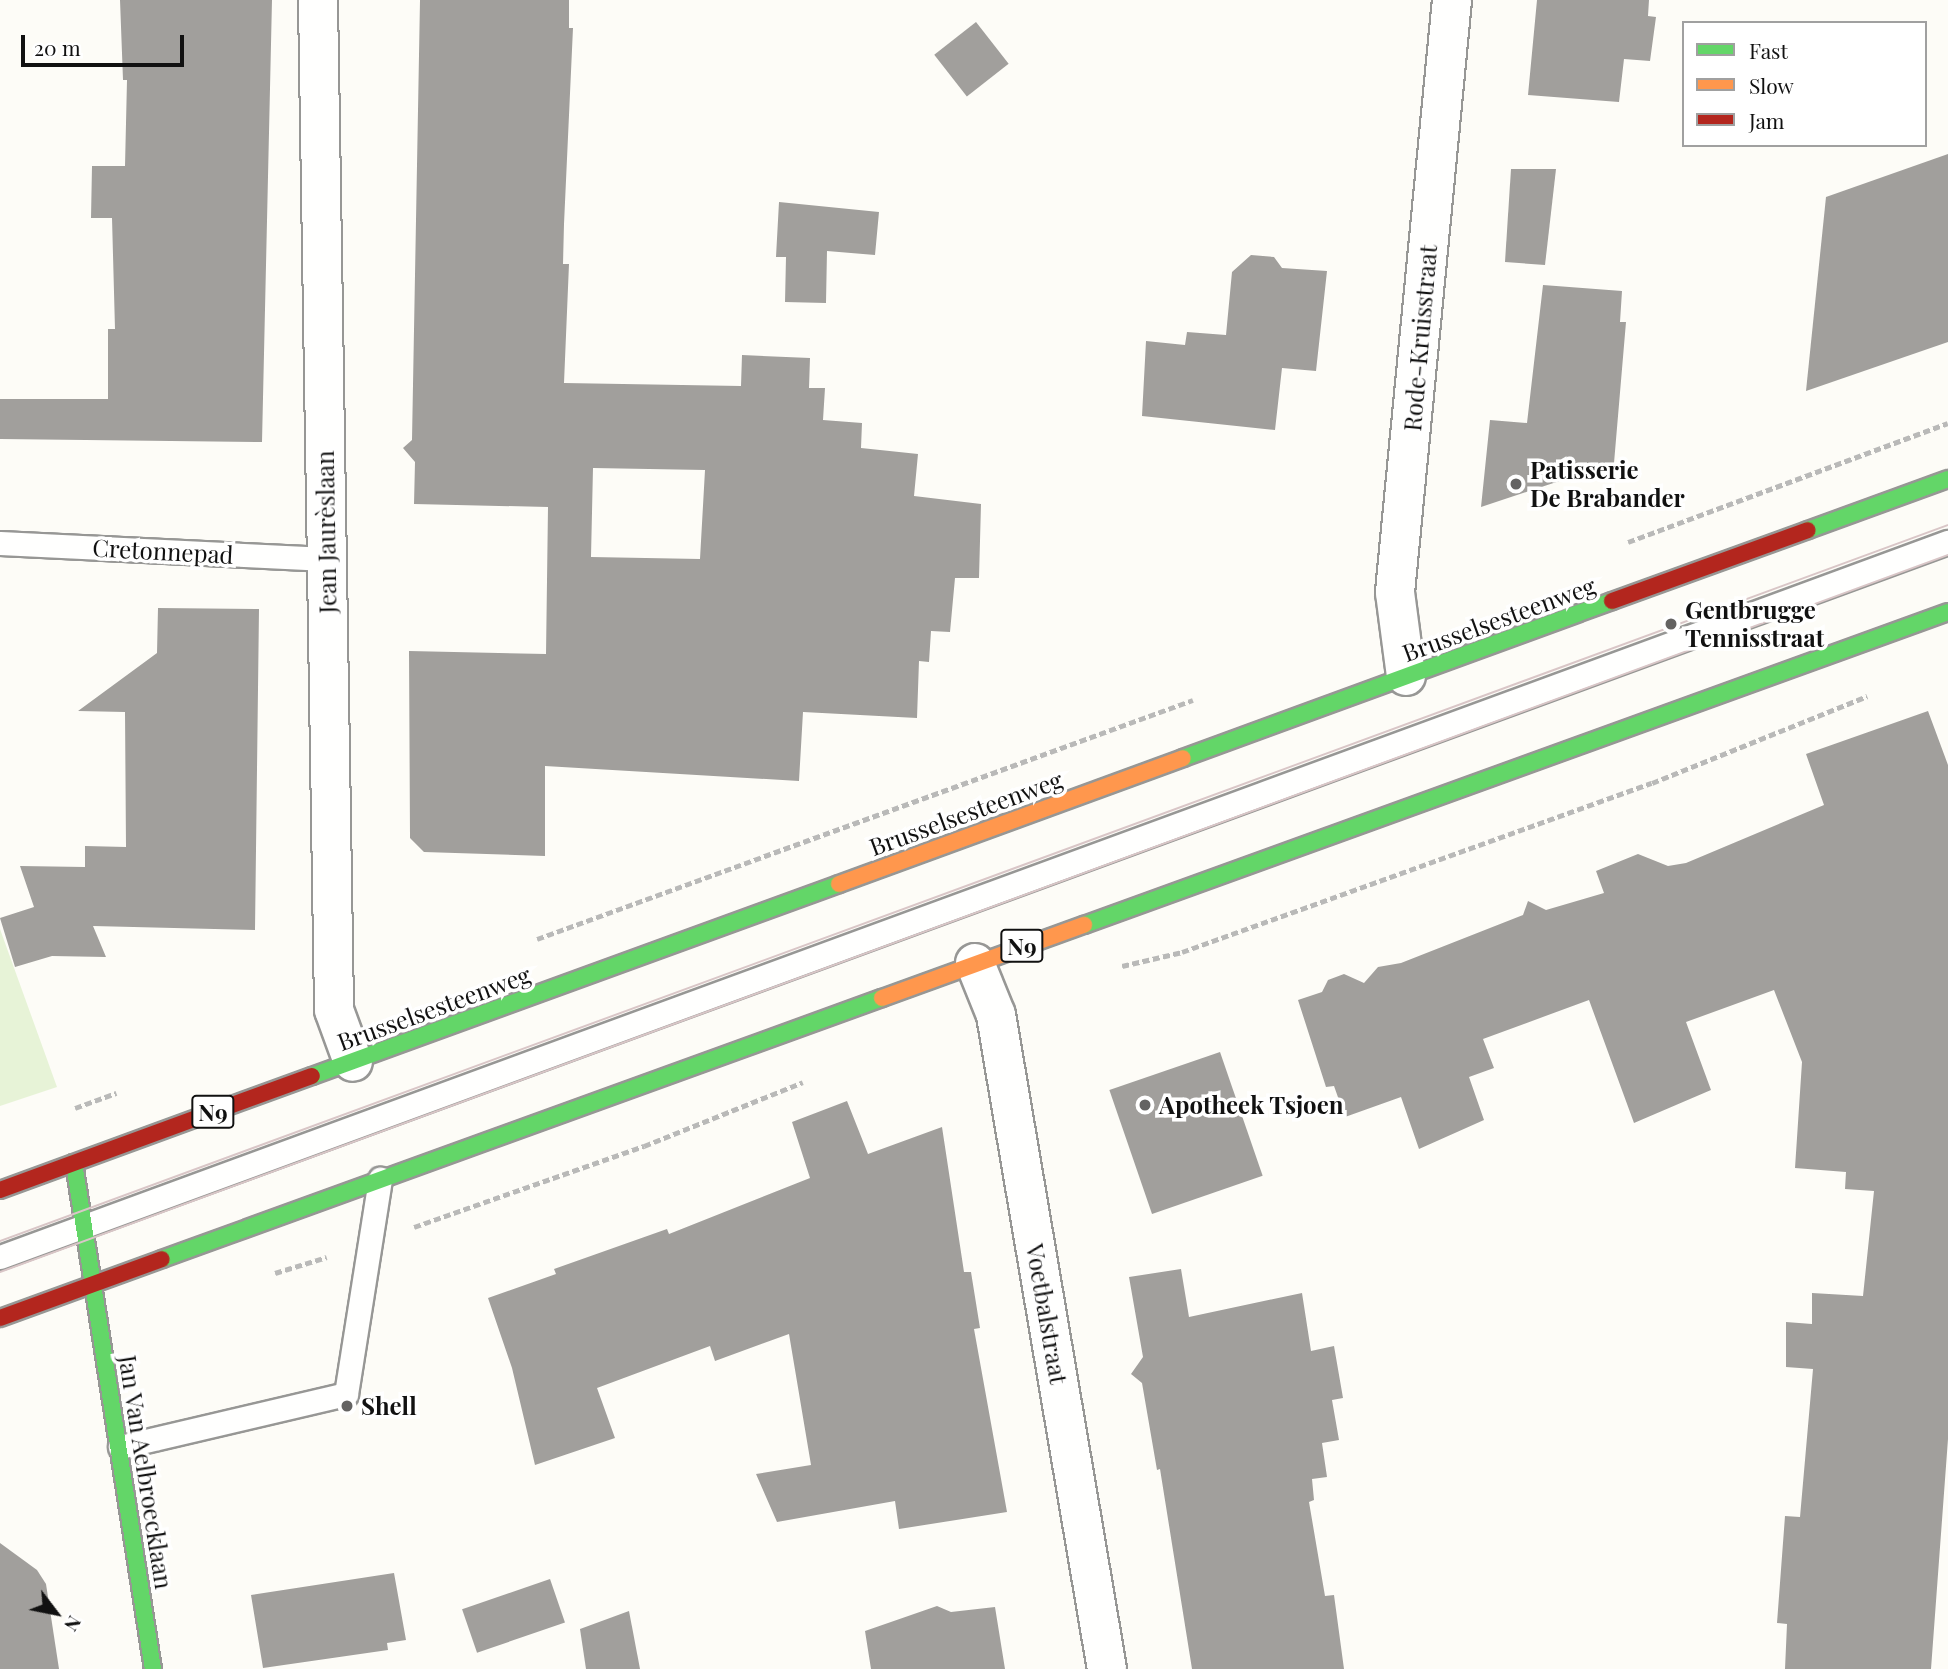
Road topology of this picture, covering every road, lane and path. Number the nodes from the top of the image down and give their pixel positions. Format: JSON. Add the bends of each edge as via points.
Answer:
{"nodes":[{"id":1,"x":318,"y":0,"type":"edge"},
{"id":2,"x":1452,"y":0,"type":"edge"},
{"id":3,"x":1948,"y":479,"type":"edge"},
{"id":4,"x":1948,"y":542,"type":"edge"},
{"id":5,"x":0,"y":543,"type":"edge"},
{"id":6,"x":327,"y":559,"type":"junction"},
{"id":7,"x":1948,"y":612,"type":"edge"},
{"id":8,"x":1406,"y":676,"type":"junction"},
{"id":9,"x":1879,"y":691,"type":"dead end"},
{"id":10,"x":975,"y":963,"type":"junction"},
{"id":11,"x":1115,"y":967,"type":"dead end"},
{"id":12,"x":353,"y":1062,"type":"junction"},
{"id":13,"x":74,"y":1163,"type":"junction"},
{"id":14,"x":380,"y":1179,"type":"junction"},
{"id":15,"x":0,"y":1190,"type":"edge"},
{"id":16,"x":86,"y":1226,"type":"junction"},
{"id":17,"x":0,"y":1257,"type":"edge"},
{"id":18,"x":96,"y":1282,"type":"junction"},
{"id":19,"x":0,"y":1318,"type":"edge"},
{"id":20,"x":120,"y":1447,"type":"junction"},
{"id":21,"x":153,"y":1669,"type":"edge"},
{"id":22,"x":1107,"y":1669,"type":"edge"}],
"edges":[{"from":1,"to":6,"type":"street","name":"Jean Jaurèslaan"},
{"from":2,"to":8,"type":"street","name":"Rode-Kruisstraat","via":[[1395,592]]},
{"from":3,"to":8,"type":"main road","name":"Brusselsesteenweg","number":"N9"},
{"from":4,"to":16,"type":"lane"},
{"from":5,"to":6,"type":"lane","name":"Cretonnepad"},
{"from":6,"to":12,"type":"street","name":"Jean Jaurèslaan","via":[[334,1010]]},
{"from":7,"to":10,"type":"main road","number":"N9","via":[[1633,730]]},
{"from":8,"to":12,"type":"main road","name":"Brusselsesteenweg","number":"N9"},
{"from":9,"to":11,"type":"path","via":[[1652,783],[1182,952]]},
{"from":10,"to":14,"type":"main road","number":"N9"},
{"from":10,"to":22,"type":"street","name":"Voetbalstraat","via":[[996,1015]]},
{"from":12,"to":13,"type":"main road","name":"Brusselsesteenweg","number":"N9"},
{"from":13,"to":15,"type":"main road","name":"Brusselsesteenweg","number":"N9"},
{"from":13,"to":16,"type":"main road","name":"Jan Van Aelbroecklaan"},
{"from":14,"to":18,"type":"main road","number":"N9"},
{"from":14,"to":20,"type":"lane","via":[[346,1394]]},
{"from":16,"to":17,"type":"lane"},
{"from":16,"to":18,"type":"main road","name":"Jan Van Aelbroecklaan"},
{"from":18,"to":19,"type":"main road","number":"N9"},
{"from":18,"to":20,"type":"main road","name":"Jan Van Aelbroecklaan"},
{"from":20,"to":21,"type":"main road","name":"Jan Van Aelbroecklaan"}]}
